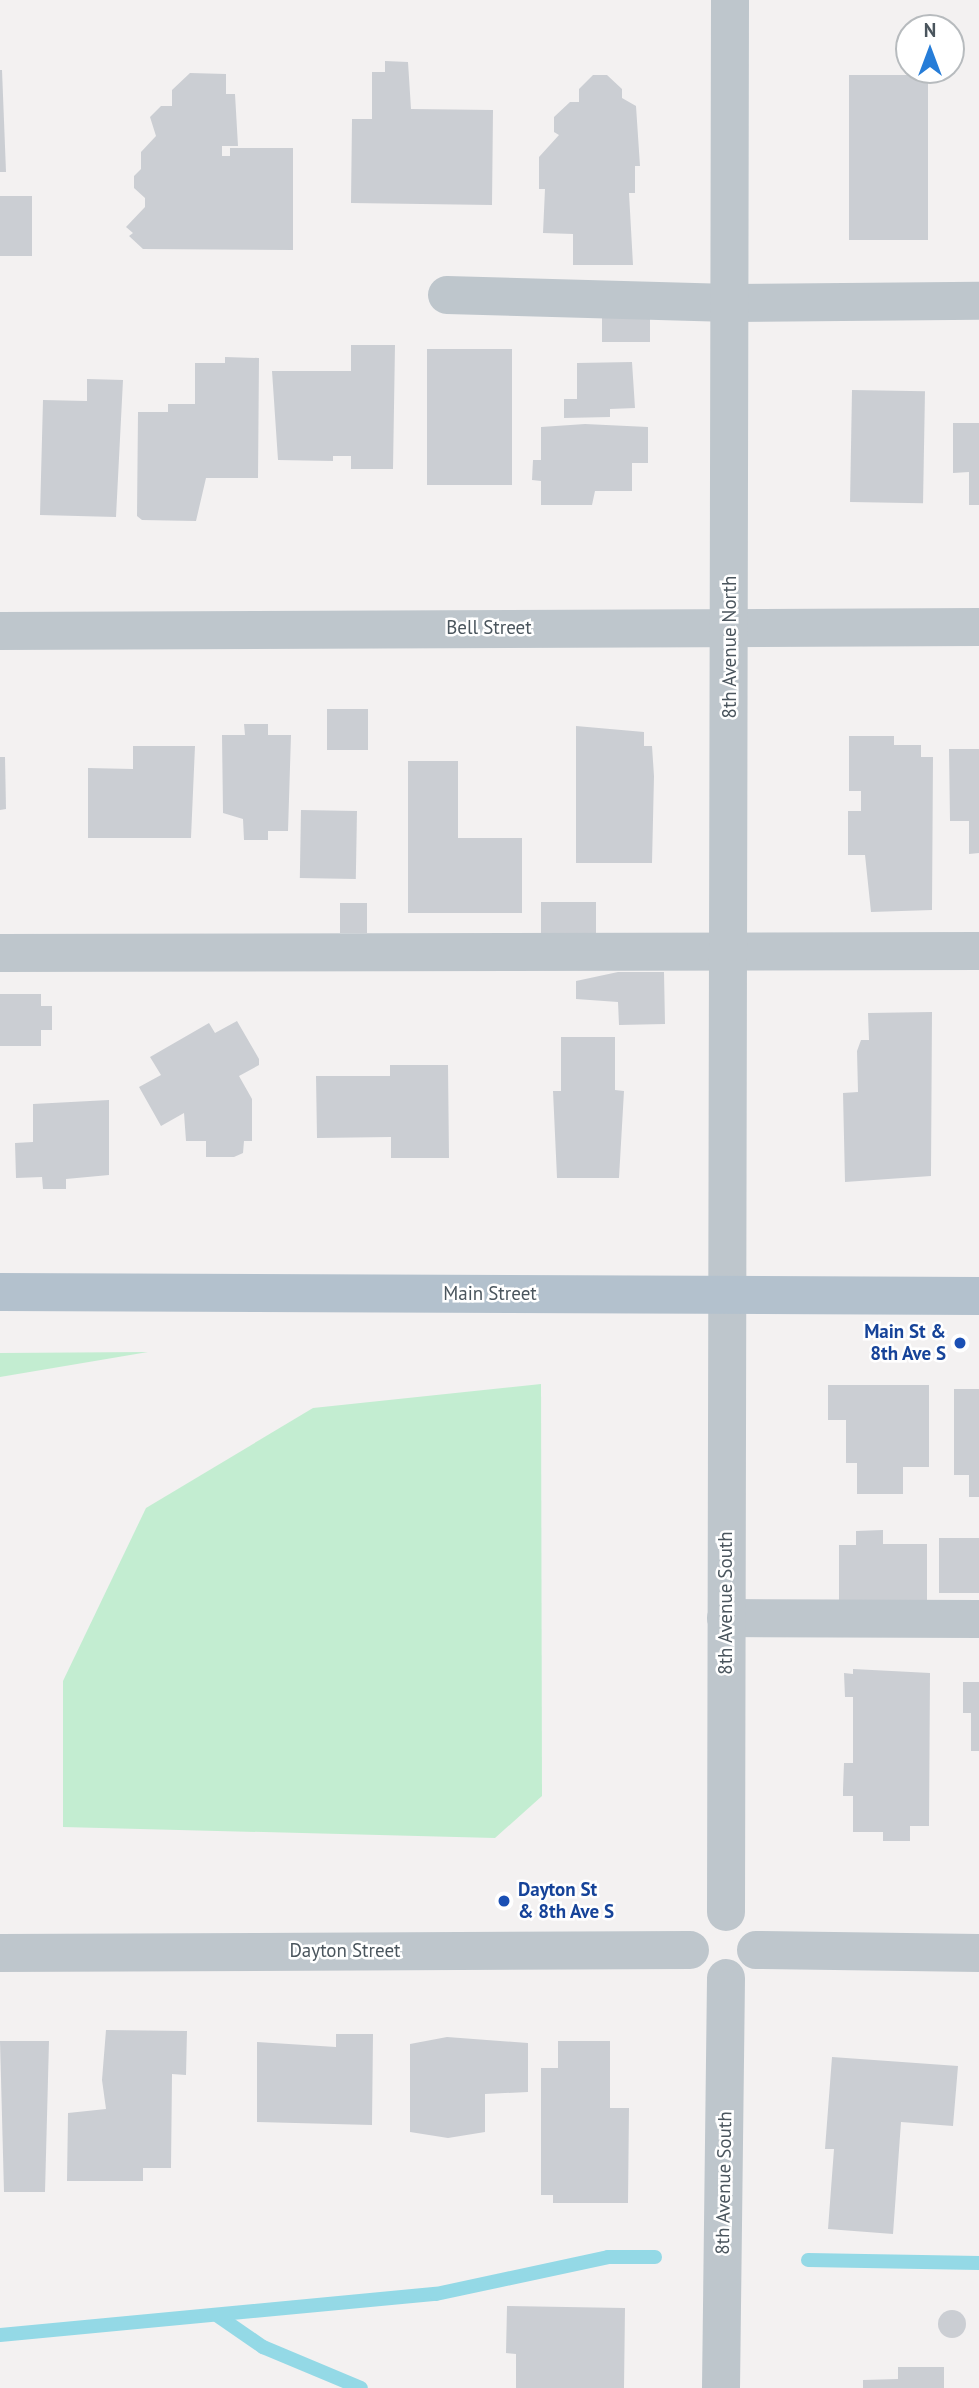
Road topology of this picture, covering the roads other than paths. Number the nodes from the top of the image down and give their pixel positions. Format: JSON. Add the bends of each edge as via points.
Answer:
{"nodes":[{"id":1,"x":730,"y":0,"type":"edge"},
{"id":2,"x":447,"y":295,"type":"dead end"},
{"id":3,"x":979,"y":300,"type":"edge"},
{"id":4,"x":730,"y":303,"type":"junction"},
{"id":5,"x":730,"y":626,"type":"junction"},
{"id":6,"x":979,"y":627,"type":"edge"},
{"id":7,"x":0,"y":631,"type":"edge"},
{"id":8,"x":728,"y":949,"type":"junction"},
{"id":9,"x":979,"y":951,"type":"edge"},
{"id":10,"x":0,"y":953,"type":"edge"},
{"id":11,"x":0,"y":1292,"type":"edge"},
{"id":12,"x":727,"y":1294,"type":"junction"},
{"id":13,"x":979,"y":1296,"type":"edge"},
{"id":14,"x":726,"y":1618,"type":"junction"},
{"id":15,"x":979,"y":1619,"type":"edge"},
{"id":16,"x":726,"y":1912,"type":"junction"},
{"id":17,"x":690,"y":1950,"type":"junction"},
{"id":18,"x":756,"y":1950,"type":"junction"},
{"id":19,"x":0,"y":1953,"type":"edge"},
{"id":20,"x":979,"y":1953,"type":"edge"},
{"id":21,"x":726,"y":1978,"type":"junction"},
{"id":22,"x":721,"y":2388,"type":"edge"}],
"edges":[{"from":1,"to":4,"type":"street","name":"8th Avenue North"},
{"from":2,"to":4,"type":"street"},
{"from":3,"to":4,"type":"street"},
{"from":4,"to":5,"type":"street","name":"8th Avenue North"},
{"from":5,"to":6,"type":"street","name":"Bell Street"},
{"from":5,"to":7,"type":"street","name":"Bell Street"},
{"from":5,"to":8,"type":"street","name":"8th Avenue North"},
{"from":8,"to":9,"type":"street"},
{"from":8,"to":10,"type":"street"},
{"from":8,"to":12,"type":"street","name":"8th Avenue North"},
{"from":11,"to":12,"type":"main road","name":"Main Street"},
{"from":12,"to":13,"type":"main road","name":"Main Street"},
{"from":12,"to":14,"type":"street","name":"8th Avenue South"},
{"from":14,"to":15,"type":"street"},
{"from":14,"to":16,"type":"street","name":"8th Avenue South"},
{"from":16,"to":17,"type":"street","via":[[697,1923]]},
{"from":16,"to":18,"type":"street","via":[[749,1924]]},
{"from":17,"to":19,"type":"street","name":"Dayton Street"},
{"from":17,"to":21,"type":"street","via":[[697,1968]]},
{"from":18,"to":20,"type":"street"},
{"from":18,"to":21,"type":"street","via":[[740,1974]]},
{"from":21,"to":22,"type":"street","name":"8th Avenue South"}]}
